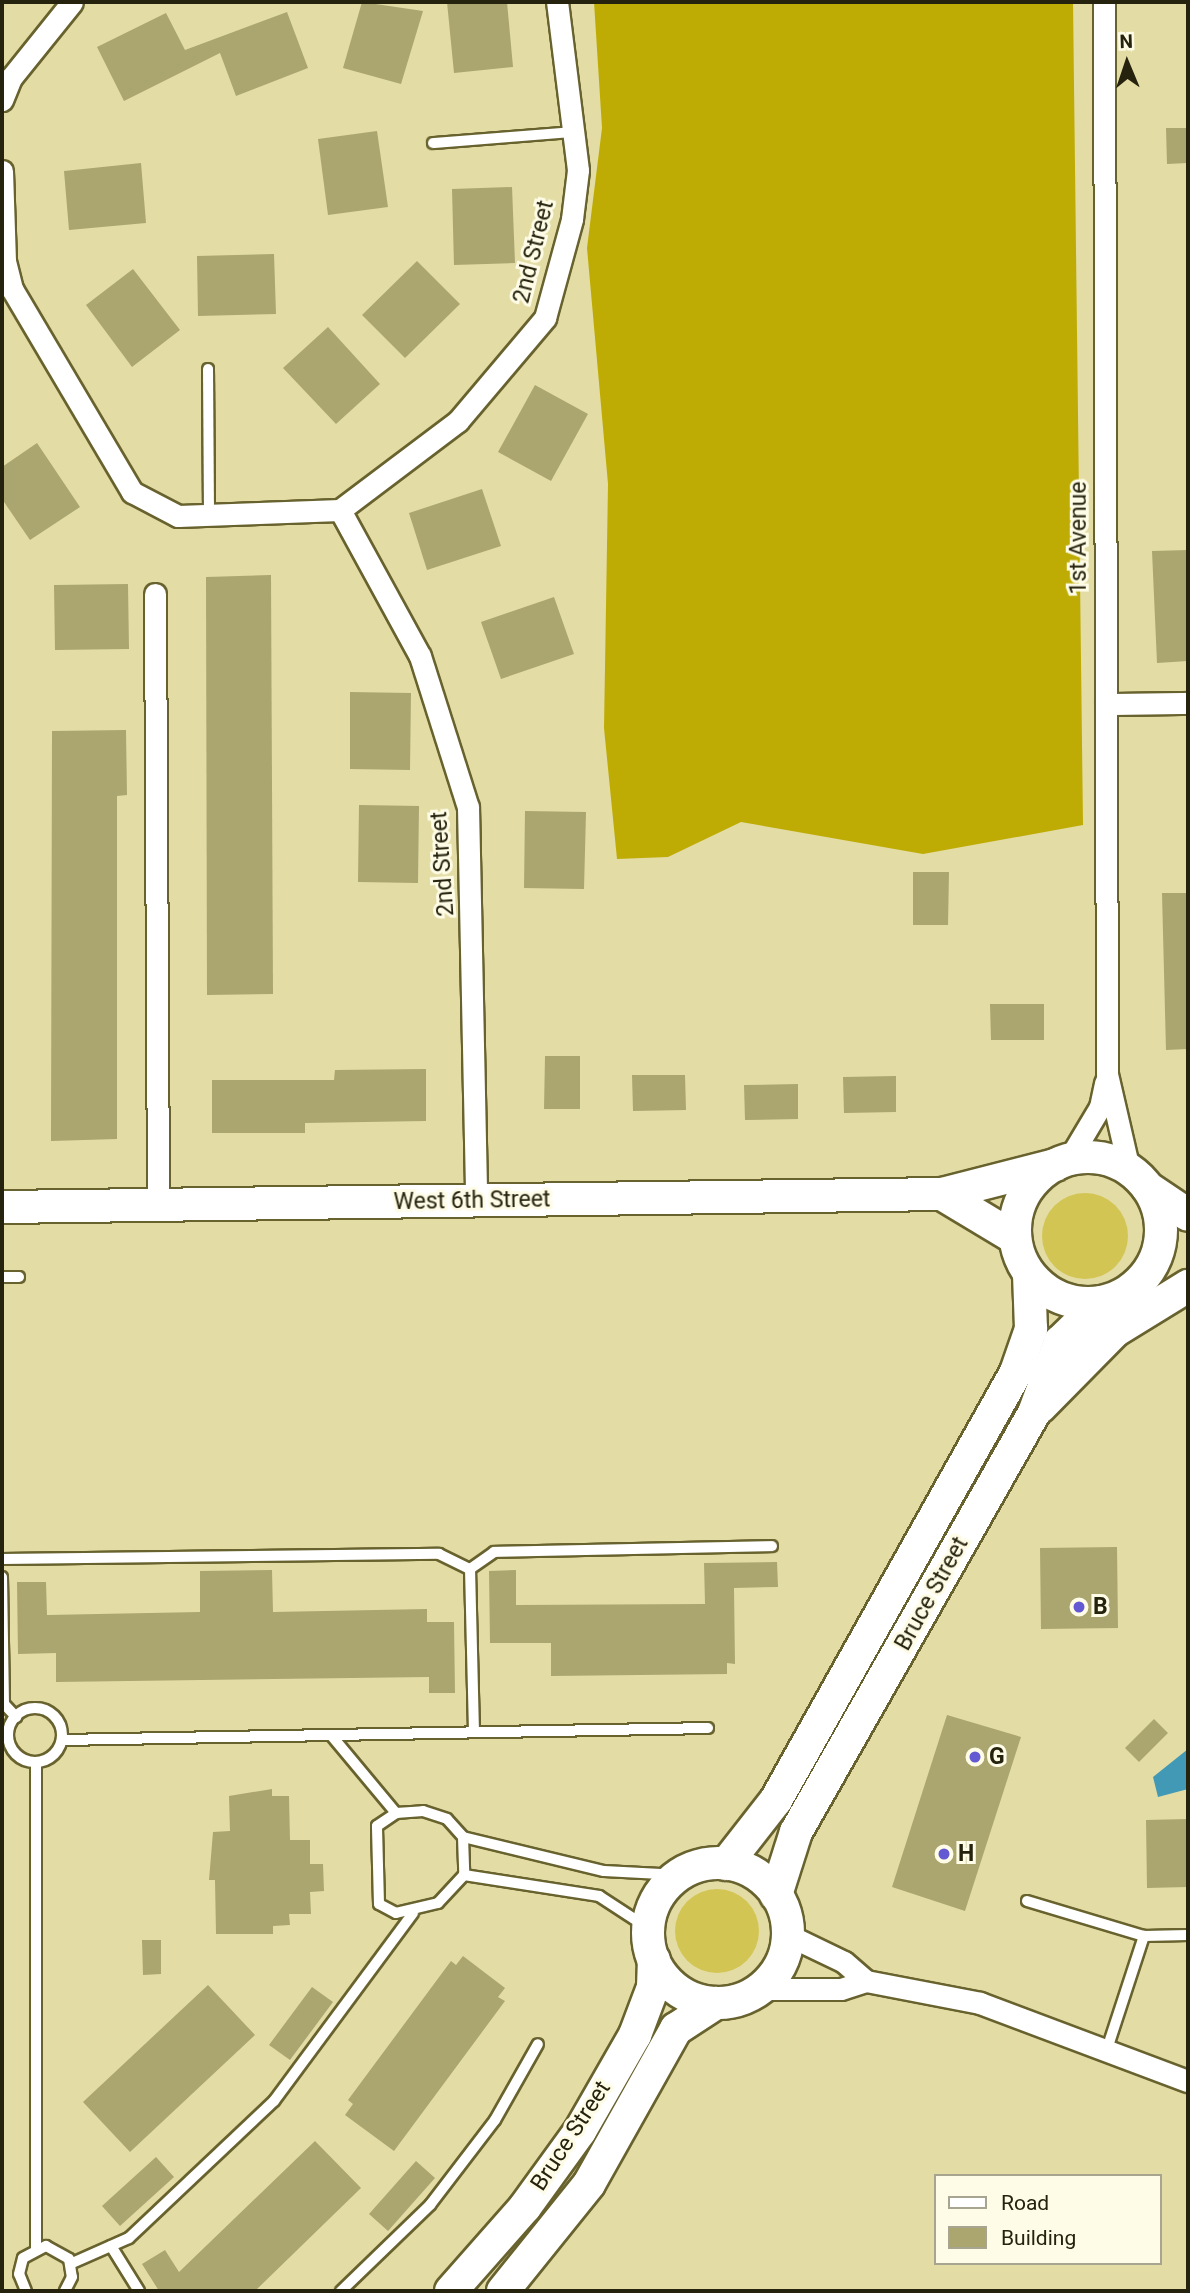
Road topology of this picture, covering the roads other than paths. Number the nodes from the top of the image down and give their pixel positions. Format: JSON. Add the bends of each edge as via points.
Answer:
{"nodes":[{"id":1,"x":72,"y":2,"type":"edge"},
{"id":2,"x":557,"y":2,"type":"edge"},
{"id":3,"x":1104,"y":2,"type":"edge"},
{"id":4,"x":2,"y":100,"type":"edge"},
{"id":5,"x":573,"y":132,"type":"junction"},
{"id":6,"x":433,"y":143,"type":"dead end"},
{"id":7,"x":2,"y":171,"type":"edge"},
{"id":8,"x":208,"y":369,"type":"dead end"},
{"id":9,"x":340,"y":510,"type":"junction"},
{"id":10,"x":209,"y":515,"type":"junction"},
{"id":11,"x":155,"y":594,"type":"dead end"},
{"id":12,"x":1188,"y":703,"type":"edge"},
{"id":13,"x":1106,"y":704,"type":"junction"},
{"id":14,"x":1107,"y":1074,"type":"junction"},
{"id":15,"x":1062,"y":1162,"type":"junction"},
{"id":16,"x":1138,"y":1179,"type":"junction"},
{"id":17,"x":942,"y":1194,"type":"junction"},
{"id":18,"x":476,"y":1201,"type":"junction"},
{"id":19,"x":158,"y":1205,"type":"junction"},
{"id":20,"x":2,"y":1207,"type":"edge"},
{"id":21,"x":1188,"y":1215,"type":"edge"},
{"id":22,"x":1015,"y":1238,"type":"junction"},
{"id":23,"x":1188,"y":1268,"type":"edge"},
{"id":24,"x":1029,"y":1275,"type":"junction"},
{"id":25,"x":2,"y":1277,"type":"edge"},
{"id":26,"x":19,"y":1277,"type":"dead end"},
{"id":27,"x":1188,"y":1286,"type":"edge"},
{"id":28,"x":1132,"y":1289,"type":"junction"},
{"id":29,"x":1101,"y":1303,"type":"junction"},
{"id":30,"x":1034,"y":1413,"type":"junction"},
{"id":31,"x":772,"y":1546,"type":"dead end"},
{"id":32,"x":2,"y":1559,"type":"edge"},
{"id":33,"x":470,"y":1569,"type":"junction"},
{"id":34,"x":2,"y":1577,"type":"edge"},
{"id":35,"x":16,"y":1717,"type":"junction"},
{"id":36,"x":708,"y":1728,"type":"dead end"},
{"id":37,"x":474,"y":1732,"type":"junction"},
{"id":38,"x":331,"y":1735,"type":"junction"},
{"id":39,"x":62,"y":1740,"type":"junction"},
{"id":40,"x":36,"y":1762,"type":"junction"},
{"id":41,"x":396,"y":1813,"type":"junction"},
{"id":42,"x":463,"y":1837,"type":"junction"},
{"id":43,"x":726,"y":1864,"type":"junction"},
{"id":44,"x":464,"y":1875,"type":"junction"},
{"id":45,"x":680,"y":1875,"type":"junction"},
{"id":46,"x":776,"y":1895,"type":"junction"},
{"id":47,"x":1027,"y":1901,"type":"dead end"},
{"id":48,"x":412,"y":1913,"type":"junction"},
{"id":49,"x":648,"y":1928,"type":"junction"},
{"id":50,"x":788,"y":1935,"type":"junction"},
{"id":51,"x":1188,"y":1935,"type":"edge"},
{"id":52,"x":1144,"y":1936,"type":"junction"},
{"id":53,"x":654,"y":1960,"type":"junction"},
{"id":54,"x":866,"y":1981,"type":"junction"},
{"id":55,"x":759,"y":1989,"type":"junction"},
{"id":56,"x":716,"y":2003,"type":"junction"},
{"id":57,"x":538,"y":2044,"type":"dead end"},
{"id":58,"x":1108,"y":2046,"type":"junction"},
{"id":59,"x":1188,"y":2081,"type":"edge"},
{"id":60,"x":111,"y":2246,"type":"junction"},
{"id":61,"x":36,"y":2248,"type":"junction"},
{"id":62,"x":70,"y":2264,"type":"junction"},
{"id":63,"x":26,"y":2291,"type":"edge"},
{"id":64,"x":65,"y":2291,"type":"edge"},
{"id":65,"x":139,"y":2291,"type":"edge"},
{"id":66,"x":341,"y":2291,"type":"edge"},
{"id":67,"x":451,"y":2291,"type":"edge"},
{"id":68,"x":503,"y":2291,"type":"edge"}],
"edges":[{"from":1,"to":4,"type":"street","via":[[11,78]]},
{"from":2,"to":5,"type":"street","name":"2nd Street"},
{"from":3,"to":13,"type":"street","name":"1st Avenue"},
{"from":5,"to":6,"type":"lane"},
{"from":5,"to":9,"type":"street","name":"2nd Street","via":[[572,219],[545,318],[458,421]]},
{"from":7,"to":10,"type":"street","via":[[5,261],[12,289],[132,492],[177,516]]},
{"from":8,"to":10,"type":"lane"},
{"from":9,"to":10,"type":"street"},
{"from":9,"to":18,"type":"street","name":"2nd Street","via":[[421,656],[468,807]]},
{"from":11,"to":19,"type":"street"},
{"from":12,"to":13,"type":"street"},
{"from":13,"to":14,"type":"street","name":"1st Avenue"},
{"from":14,"to":15,"type":"street","name":"1st Avenue","via":[[1100,1107]]},
{"from":14,"to":16,"type":"street","name":"1st Avenue"},
{"from":15,"to":16,"type":"street","via":[[1090,1157]]},
{"from":15,"to":17,"type":"street","name":"West 6th Street"},
{"from":15,"to":22,"type":"street","via":[[1023,1195]]},
{"from":16,"to":21,"type":"street"},
{"from":16,"to":28,"type":"street","via":[[1160,1241],[1155,1260]]},
{"from":17,"to":18,"type":"street","name":"West 6th Street"},
{"from":17,"to":22,"type":"street"},
{"from":18,"to":19,"type":"street","name":"West 6th Street"},
{"from":19,"to":20,"type":"street","name":"West 6th Street"},
{"from":22,"to":24,"type":"street"},
{"from":23,"to":28,"type":"street"},
{"from":24,"to":29,"type":"street","via":[[1061,1298]]},
{"from":24,"to":43,"type":"street","name":"Bruce Street","via":[[1031,1329],[1016,1373],[776,1800]]},
{"from":25,"to":26,"type":"lane"},
{"from":27,"to":30,"type":"street","via":[[1115,1331]]},
{"from":28,"to":29,"type":"street"},
{"from":29,"to":30,"type":"street","name":"Bruce Street","via":[[1060,1342]]},
{"from":30,"to":46,"type":"street","name":"Bruce Street","via":[[796,1832]]},
{"from":31,"to":33,"type":"lane","via":[[494,1552]]},
{"from":32,"to":33,"type":"lane","via":[[439,1554]]},
{"from":33,"to":37,"type":"lane"},
{"from":34,"to":35,"type":"lane","via":[[4,1704]]},
{"from":35,"to":39,"type":"lane","via":[[44,1710],[58,1722]]},
{"from":35,"to":40,"type":"lane","via":[[10,1744],[20,1758]]},
{"from":36,"to":37,"type":"lane"},
{"from":37,"to":38,"type":"lane"},
{"from":38,"to":39,"type":"lane"},
{"from":38,"to":41,"type":"lane"},
{"from":39,"to":40,"type":"lane","via":[[53,1756]]},
{"from":40,"to":61,"type":"lane"},
{"from":41,"to":42,"type":"lane","via":[[447,1819]]},
{"from":41,"to":48,"type":"lane","via":[[377,1826],[379,1904]]},
{"from":42,"to":44,"type":"lane"},
{"from":42,"to":45,"type":"lane","via":[[604,1871]]},
{"from":43,"to":45,"type":"street"},
{"from":43,"to":46,"type":"street","via":[[755,1874]]},
{"from":44,"to":48,"type":"lane","via":[[438,1903]]},
{"from":44,"to":49,"type":"lane","via":[[598,1896]]},
{"from":45,"to":49,"type":"street","via":[[658,1898]]},
{"from":46,"to":50,"type":"street"},
{"from":47,"to":52,"type":"lane"},
{"from":48,"to":60,"type":"lane","via":[[274,2101],[129,2238]]},
{"from":49,"to":53,"type":"street"},
{"from":50,"to":54,"type":"street","via":[[844,1962]]},
{"from":50,"to":55,"type":"street","via":[[779,1966]]},
{"from":51,"to":52,"type":"lane"},
{"from":52,"to":58,"type":"lane"},
{"from":53,"to":56,"type":"street","via":[[673,1987]]},
{"from":53,"to":67,"type":"street","name":"Bruce Street","via":[[653,1987],[635,2035],[580,2131],[524,2207]]},
{"from":54,"to":55,"type":"street","via":[[841,1989]]},
{"from":54,"to":58,"type":"street","via":[[980,2003]]},
{"from":55,"to":56,"type":"street"},
{"from":56,"to":68,"type":"street","name":"Bruce Street","via":[[676,2029],[589,2184]]},
{"from":57,"to":66,"type":"lane","via":[[495,2120],[430,2205]]},
{"from":58,"to":59,"type":"street"},
{"from":60,"to":62,"type":"lane"},
{"from":60,"to":65,"type":"lane"},
{"from":61,"to":62,"type":"lane","via":[[55,2248]]},
{"from":61,"to":63,"type":"lane","via":[[20,2266]]},
{"from":62,"to":64,"type":"lane"}]}
